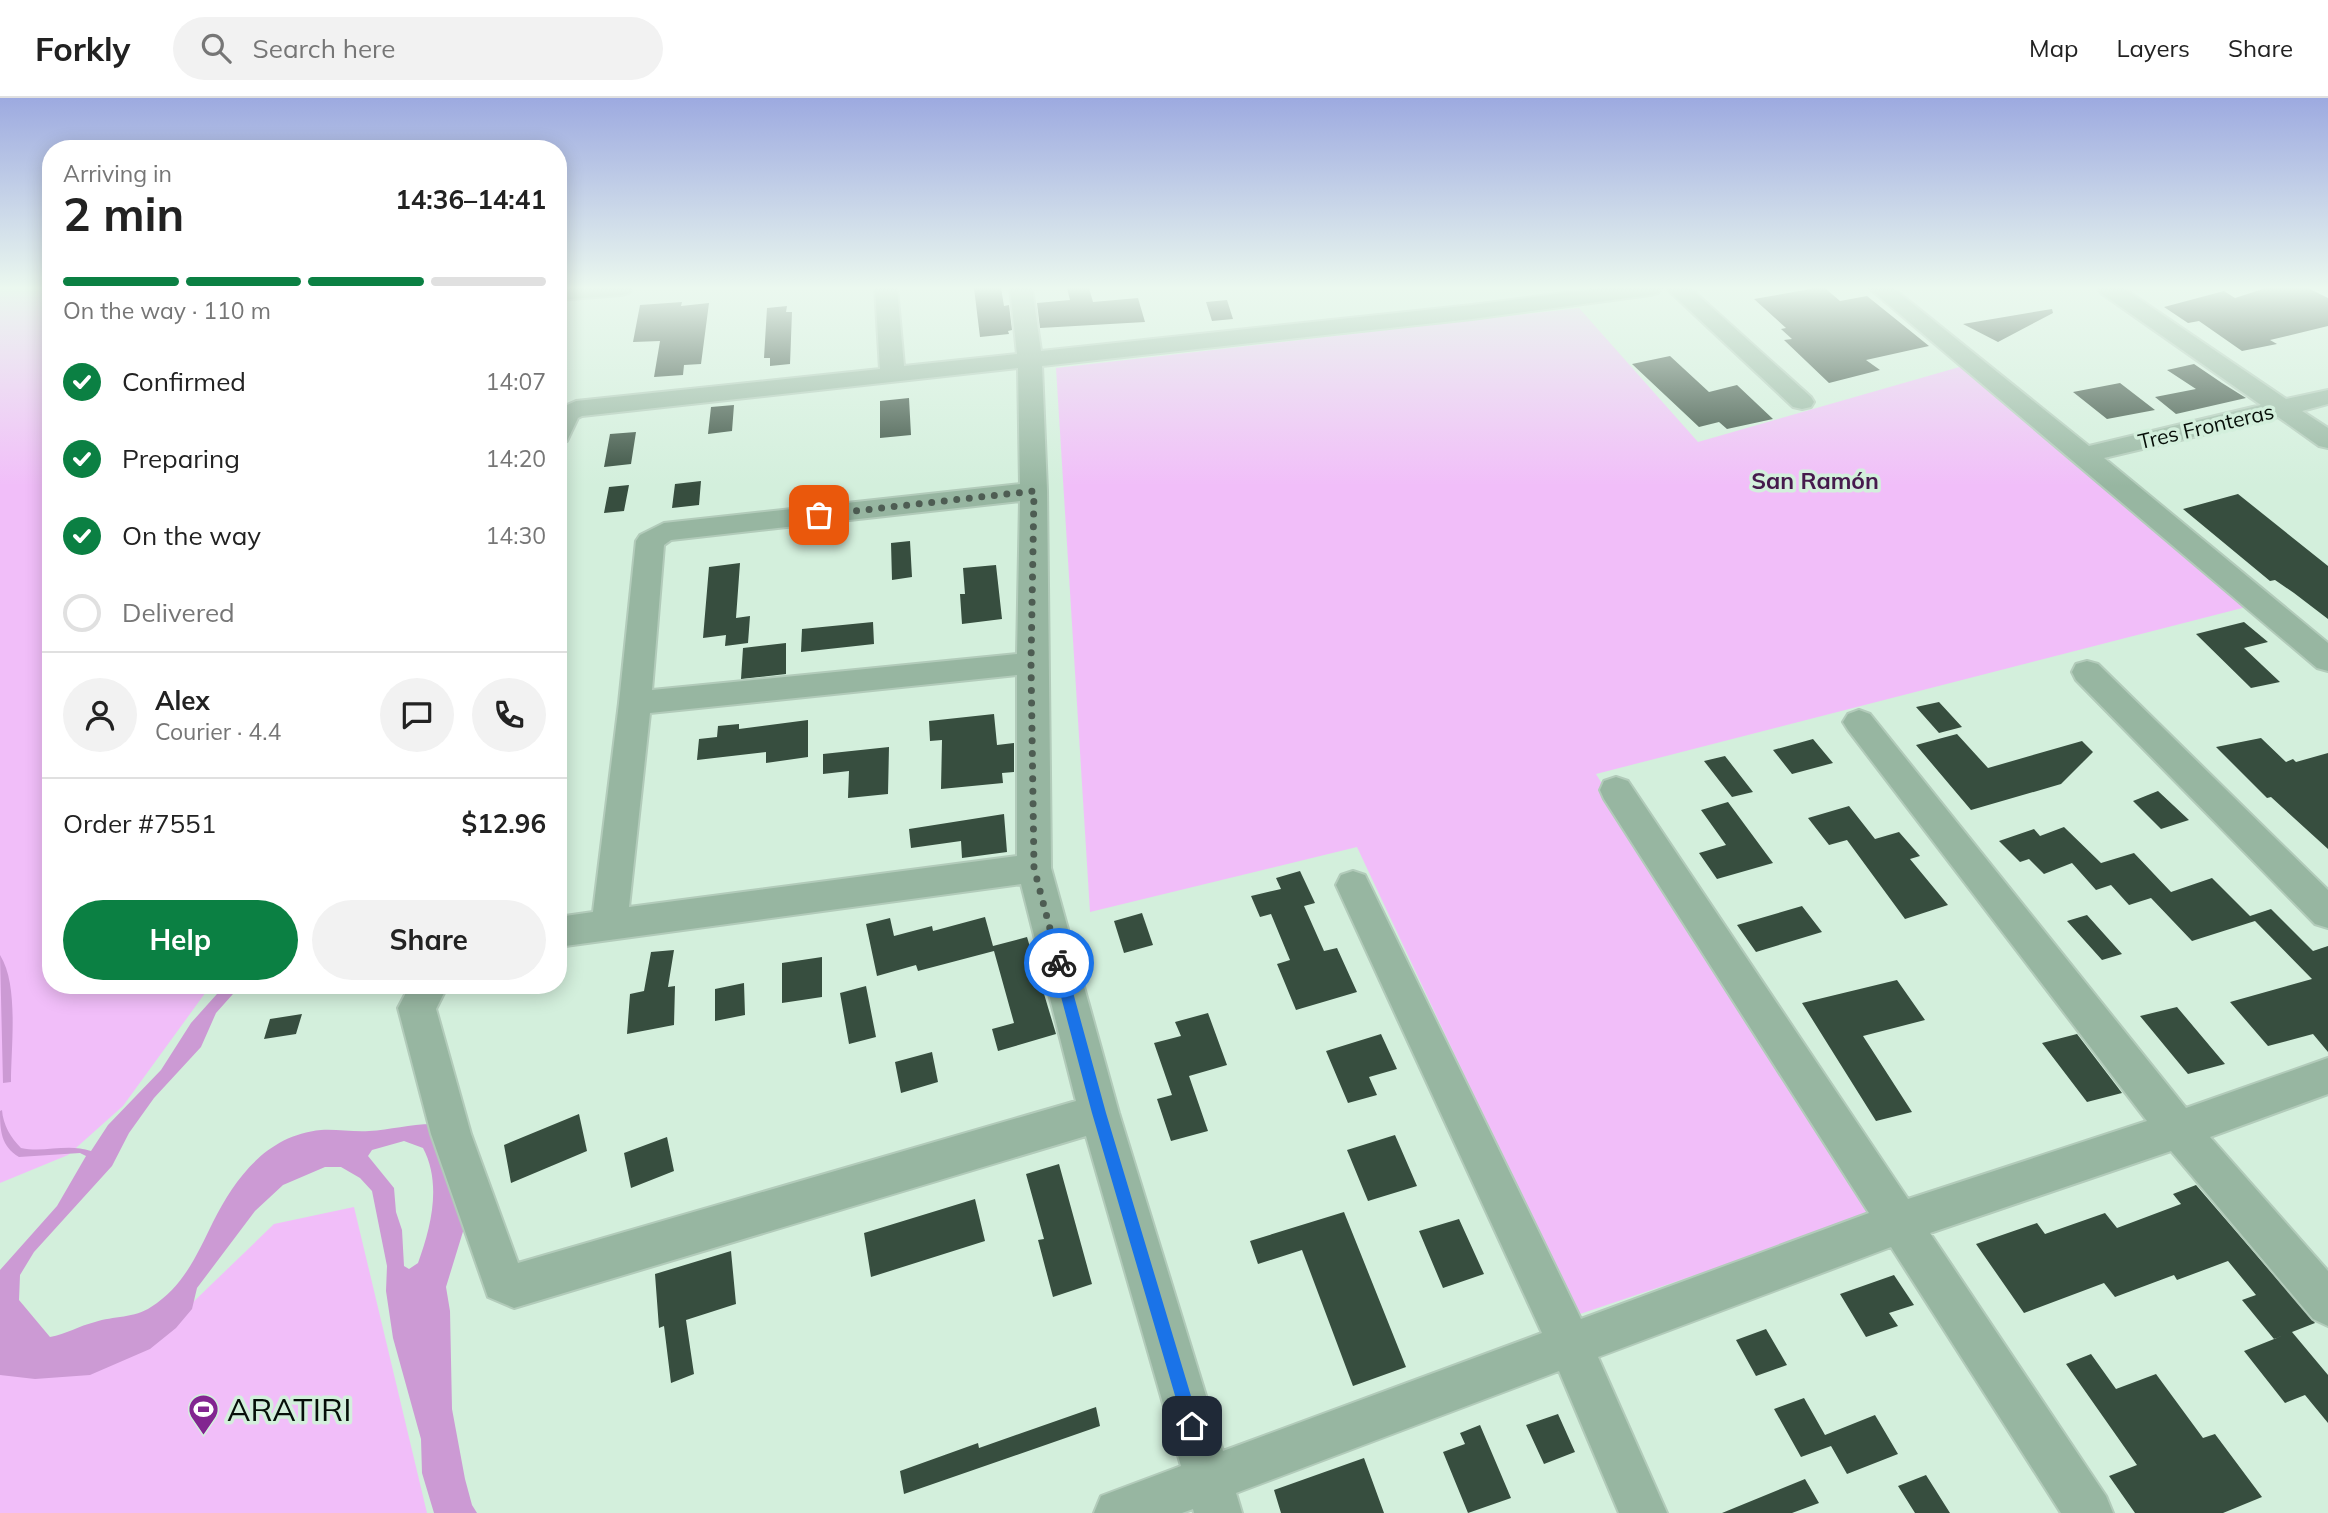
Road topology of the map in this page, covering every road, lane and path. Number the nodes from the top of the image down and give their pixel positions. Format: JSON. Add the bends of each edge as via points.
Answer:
{"nodes":[{"id":1,"x":891,"y":354,"type":"edge"},
{"id":2,"x":1029,"y":354,"type":"edge"},
{"id":3,"x":1077,"y":354,"type":"edge"},
{"id":4,"x":1749,"y":354,"type":"edge"},
{"id":5,"x":1961,"y":354,"type":"edge"},
{"id":6,"x":2206,"y":354,"type":"edge"},
{"id":7,"x":1030,"y":359,"type":"junction"},
{"id":8,"x":893,"y":374,"type":"junction"},
{"id":9,"x":2328,"y":397,"type":"edge"},
{"id":10,"x":1802,"y":402,"type":"dead end"},
{"id":11,"x":2283,"y":407,"type":"junction"},
{"id":12,"x":567,"y":414,"type":"edge"},
{"id":13,"x":2328,"y":440,"type":"edge"},
{"id":14,"x":2084,"y":455,"type":"junction"},
{"id":15,"x":1034,"y":491,"type":"junction"},
{"id":16,"x":2328,"y":660,"type":"edge"},
{"id":17,"x":1031,"y":663,"type":"junction"},
{"id":18,"x":2087,"y":672,"type":"dead end"},
{"id":19,"x":635,"y":703,"type":"junction"},
{"id":20,"x":1859,"y":722,"type":"dead end"},
{"id":21,"x":1616,"y":790,"type":"dead end"},
{"id":22,"x":1034,"y":868,"type":"junction"},
{"id":23,"x":1353,"y":885,"type":"dead end"},
{"id":24,"x":2328,"y":913,"type":"edge"},
{"id":25,"x":609,"y":927,"type":"junction"},
{"id":26,"x":567,"y":931,"type":"edge"},
{"id":27,"x":425,"y":994,"type":"edge"},
{"id":28,"x":2328,"y":1076,"type":"edge"},
{"id":29,"x":1099,"y":1113,"type":"junction"},
{"id":30,"x":2178,"y":1130,"type":"junction"},
{"id":31,"x":1899,"y":1223,"type":"junction"},
{"id":32,"x":2328,"y":1304,"type":"edge"},
{"id":33,"x":1571,"y":1346,"type":"junction"},
{"id":34,"x":1213,"y":1495,"type":"edge"},
{"id":35,"x":1118,"y":1513,"type":"edge"},
{"id":36,"x":1643,"y":1513,"type":"edge"},
{"id":37,"x":2089,"y":1513,"type":"edge"}],
"edges":[{"from":1,"to":8,"type":"street"},
{"from":2,"to":7,"type":"street"},
{"from":3,"to":7,"type":"street"},
{"from":4,"to":10,"type":"street"},
{"from":5,"to":14,"type":"street"},
{"from":6,"to":11,"type":"street"},
{"from":7,"to":8,"type":"street"},
{"from":7,"to":15,"type":"street"},
{"from":8,"to":12,"type":"street","via":[[576,409]]},
{"from":9,"to":11,"type":"street","name":"Tres Fronteras"},
{"from":11,"to":13,"type":"street"},
{"from":11,"to":14,"type":"street","name":"Tres Fronteras"},
{"from":14,"to":16,"type":"street"},
{"from":15,"to":17,"type":"street"},
{"from":15,"to":19,"type":"street","via":[[664,532],[650,541]]},
{"from":17,"to":19,"type":"street"},
{"from":17,"to":22,"type":"street"},
{"from":18,"to":24,"type":"street"},
{"from":19,"to":25,"type":"street"},
{"from":20,"to":30,"type":"street"},
{"from":21,"to":31,"type":"street"},
{"from":22,"to":25,"type":"street"},
{"from":22,"to":29,"type":"street"},
{"from":23,"to":33,"type":"street"},
{"from":25,"to":26,"type":"street"},
{"from":27,"to":29,"type":"street","via":[[417,1008],[451,1134],[503,1282],[514,1286]]},
{"from":28,"to":30,"type":"street"},
{"from":29,"to":34,"type":"street"},
{"from":30,"to":31,"type":"street"},
{"from":30,"to":32,"type":"street"},
{"from":31,"to":33,"type":"street"},
{"from":31,"to":37,"type":"street"},
{"from":33,"to":34,"type":"street"},
{"from":33,"to":36,"type":"street"},
{"from":34,"to":35,"type":"street"}]}
